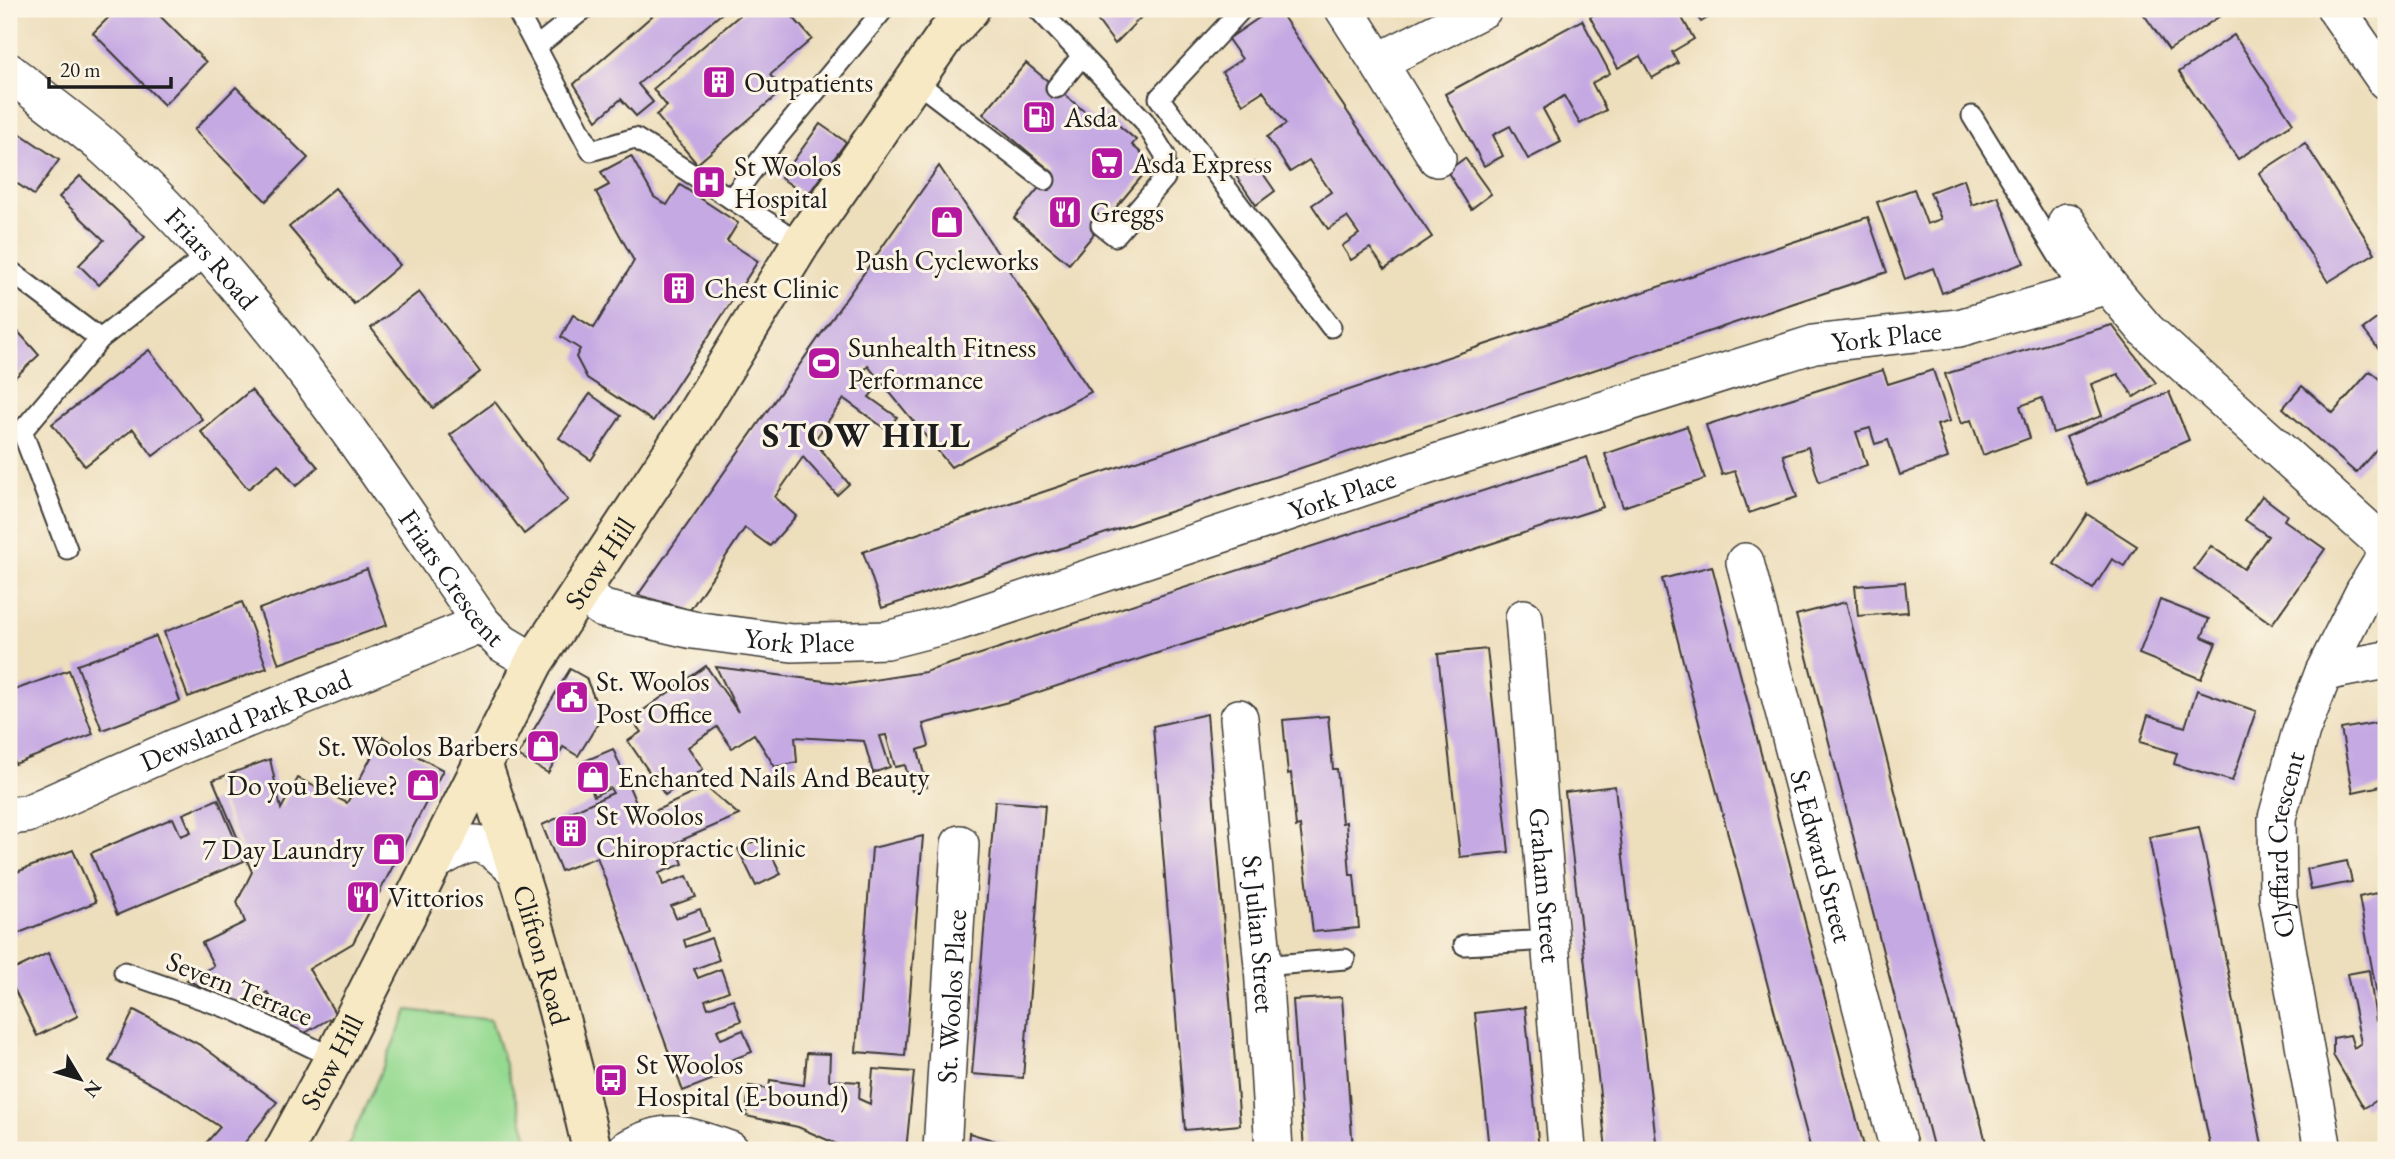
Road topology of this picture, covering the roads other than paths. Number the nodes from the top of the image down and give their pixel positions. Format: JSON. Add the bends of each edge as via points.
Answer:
{"nodes":[{"id":1,"x":516,"y":9,"type":"edge"},
{"id":2,"x":584,"y":9,"type":"edge"},
{"id":3,"x":884,"y":9,"type":"edge"},
{"id":4,"x":970,"y":9,"type":"edge"},
{"id":5,"x":1038,"y":9,"type":"edge"},
{"id":6,"x":1242,"y":9,"type":"edge"},
{"id":7,"x":1344,"y":9,"type":"edge"},
{"id":8,"x":1483,"y":9,"type":"edge"},
{"id":9,"x":2336,"y":9,"type":"edge"},
{"id":10,"x":536,"y":47,"type":"junction"},
{"id":11,"x":1082,"y":57,"type":"junction"},
{"id":12,"x":1378,"y":62,"type":"junction"},
{"id":13,"x":9,"y":72,"type":"edge"},
{"id":14,"x":914,"y":80,"type":"junction"},
{"id":15,"x":2386,"y":81,"type":"edge"},
{"id":16,"x":1056,"y":88,"type":"dead end"},
{"id":17,"x":1972,"y":116,"type":"dead end"},
{"id":18,"x":1437,"y":158,"type":"dead end"},
{"id":19,"x":1045,"y":180,"type":"dead end"},
{"id":20,"x":731,"y":199,"type":"junction"},
{"id":21,"x":2067,"y":222,"type":"dead end"},
{"id":22,"x":1101,"y":225,"type":"dead end"},
{"id":23,"x":801,"y":243,"type":"junction"},
{"id":24,"x":209,"y":254,"type":"junction"},
{"id":25,"x":9,"y":270,"type":"edge"},
{"id":26,"x":2094,"y":289,"type":"junction"},
{"id":27,"x":1332,"y":327,"type":"dead end"},
{"id":28,"x":100,"y":339,"type":"junction"},
{"id":29,"x":381,"y":478,"type":"joint"},
{"id":30,"x":2386,"y":546,"type":"edge"},
{"id":31,"x":67,"y":549,"type":"dead end"},
{"id":32,"x":2386,"y":556,"type":"edge"},
{"id":33,"x":1745,"y":562,"type":"dead end"},
{"id":34,"x":580,"y":592,"type":"junction"},
{"id":35,"x":1524,"y":618,"type":"dead end"},
{"id":36,"x":482,"y":623,"type":"junction"},
{"id":37,"x":2386,"y":660,"type":"edge"},
{"id":38,"x":534,"y":662,"type":"junction"},
{"id":39,"x":2324,"y":671,"type":"junction"},
{"id":40,"x":1239,"y":718,"type":"dead end"},
{"id":41,"x":482,"y":763,"type":"junction"},
{"id":42,"x":9,"y":816,"type":"edge"},
{"id":43,"x":960,"y":844,"type":"dead end"},
{"id":44,"x":431,"y":864,"type":"junction"},
{"id":45,"x":520,"y":873,"type":"junction"},
{"id":46,"x":1549,"y":940,"type":"junction"},
{"id":47,"x":1464,"y":945,"type":"dead end"},
{"id":48,"x":1345,"y":959,"type":"dead end"},
{"id":49,"x":1263,"y":966,"type":"junction"},
{"id":50,"x":124,"y":972,"type":"dead end"},
{"id":51,"x":334,"y":1058,"type":"junction"},
{"id":52,"x":284,"y":1150,"type":"edge"},
{"id":53,"x":592,"y":1150,"type":"edge"},
{"id":54,"x":626,"y":1150,"type":"edge"},
{"id":55,"x":730,"y":1150,"type":"edge"},
{"id":56,"x":942,"y":1150,"type":"edge"},
{"id":57,"x":1274,"y":1150,"type":"edge"},
{"id":58,"x":1567,"y":1150,"type":"edge"},
{"id":59,"x":1899,"y":1150,"type":"edge"},
{"id":60,"x":2323,"y":1150,"type":"edge"}],
"edges":[{"from":1,"to":10,"type":"lane"},
{"from":2,"to":10,"type":"lane"},
{"from":3,"to":20,"type":"lane"},
{"from":4,"to":14,"type":"street","name":"Stow Hill"},
{"from":5,"to":11,"type":"lane"},
{"from":6,"to":27,"type":"lane","via":[[1159,98]]},
{"from":7,"to":12,"type":"street"},
{"from":8,"to":12,"type":"street"},
{"from":9,"to":15,"type":"street"},
{"from":10,"to":20,"type":"lane","via":[[591,151],[635,138]]},
{"from":11,"to":16,"type":"lane"},
{"from":11,"to":22,"type":"lane","via":[[1143,121],[1165,155],[1165,178],[1115,236]]},
{"from":12,"to":18,"type":"street"},
{"from":13,"to":24,"type":"street","name":"Friars Road","via":[[104,147]]},
{"from":14,"to":19,"type":"lane","via":[[1011,147]]},
{"from":14,"to":23,"type":"street","name":"Stow Hill"},
{"from":17,"to":26,"type":"lane"},
{"from":20,"to":23,"type":"lane"},
{"from":21,"to":26,"type":"street"},
{"from":23,"to":34,"type":"street","name":"Stow Hill","via":[[676,447]]},
{"from":24,"to":28,"type":"lane"},
{"from":24,"to":29,"type":"street","name":"Friars Road","via":[[334,410]]},
{"from":25,"to":28,"type":"lane"},
{"from":26,"to":30,"type":"street"},
{"from":26,"to":34,"type":"street","name":"York Place","via":[[1959,328],[1814,344],[1413,470],[957,622],[887,640],[792,643],[693,630],[603,609]]},
{"from":28,"to":31,"type":"lane","via":[[22,431]]},
{"from":29,"to":36,"type":"street","name":"Friars Crescent"},
{"from":32,"to":39,"type":"street","name":"Clyffard Crescent"},
{"from":33,"to":59,"type":"street","name":"St Edward Street"},
{"from":34,"to":38,"type":"street","name":"Stow Hill"},
{"from":35,"to":46,"type":"street","name":"Graham Street"},
{"from":36,"to":38,"type":"street","name":"Friars Crescent","via":[[502,643]]},
{"from":36,"to":42,"type":"street","name":"Dewsland Park Road","via":[[177,747],[27,814]]},
{"from":37,"to":39,"type":"street"},
{"from":38,"to":41,"type":"street","name":"Stow Hill"},
{"from":39,"to":60,"type":"street","name":"Clyffard Crescent","via":[[2301,731],[2277,818],[2278,898]]},
{"from":40,"to":49,"type":"street","name":"St Julian Street"},
{"from":41,"to":44,"type":"street","name":"Stow Hill"},
{"from":41,"to":45,"type":"street","name":"Clifton Road"},
{"from":43,"to":56,"type":"street","name":"St. Woolos Place"},
{"from":44,"to":45,"type":"street","via":[[461,845],[480,843]]},
{"from":44,"to":51,"type":"street","name":"Stow Hill"},
{"from":45,"to":53,"type":"street","name":"Clifton Road","via":[[570,1050]]},
{"from":46,"to":47,"type":"lane"},
{"from":46,"to":58,"type":"street","name":"Graham Street"},
{"from":48,"to":49,"type":"lane"},
{"from":49,"to":57,"type":"street","name":"St Julian Street"},
{"from":50,"to":51,"type":"lane","name":"Severn Terrace","via":[[236,1011]]},
{"from":51,"to":52,"type":"street","name":"Stow Hill"},
{"from":54,"to":55,"type":"street","via":[[642,1140],[676,1133]]}]}
